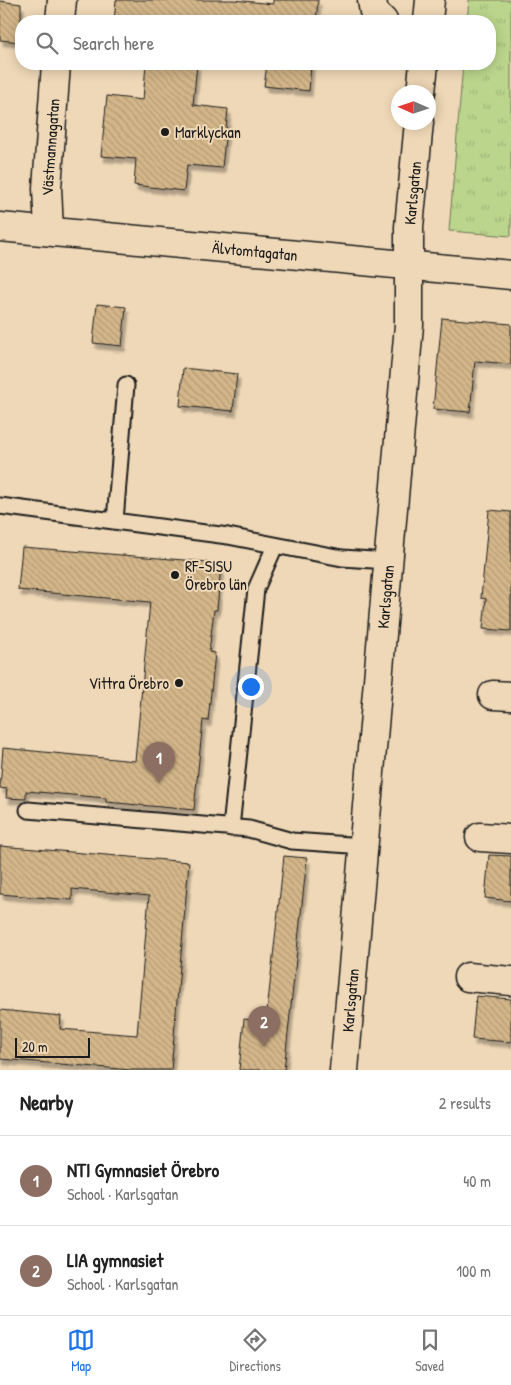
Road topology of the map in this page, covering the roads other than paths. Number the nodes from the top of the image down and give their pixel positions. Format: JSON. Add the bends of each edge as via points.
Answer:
{"nodes":[{"id":1,"x":62,"y":0,"type":"edge"},
{"id":2,"x":372,"y":0,"type":"edge"},
{"id":3,"x":430,"y":0,"type":"edge"},
{"id":4,"x":61,"y":15,"type":"edge"},
{"id":5,"x":377,"y":15,"type":"edge"},
{"id":6,"x":429,"y":15,"type":"edge"},
{"id":7,"x":56,"y":70,"type":"edge"},
{"id":8,"x":424,"y":70,"type":"edge"},
{"id":9,"x":422,"y":85,"type":"edge"},
{"id":10,"x":418,"y":130,"type":"edge"},
{"id":11,"x":0,"y":227,"type":"edge"},
{"id":12,"x":49,"y":231,"type":"junction"},
{"id":13,"x":408,"y":265,"type":"junction"},
{"id":14,"x":511,"y":275,"type":"edge"},
{"id":15,"x":126,"y":385,"type":"dead end"},
{"id":16,"x":0,"y":506,"type":"edge"},
{"id":17,"x":115,"y":521,"type":"junction"},
{"id":18,"x":275,"y":546,"type":"junction"},
{"id":19,"x":388,"y":561,"type":"junction"},
{"id":20,"x":28,"y":810,"type":"dead end"},
{"id":21,"x":231,"y":828,"type":"junction"},
{"id":22,"x":480,"y":837,"type":"dead end"},
{"id":23,"x":511,"y":839,"type":"edge"},
{"id":24,"x":364,"y":846,"type":"junction"},
{"id":25,"x":468,"y":977,"type":"dead end"},
{"id":26,"x":511,"y":982,"type":"edge"},
{"id":27,"x":344,"y":1070,"type":"edge"}],
"edges":[{"from":1,"to":4,"type":"street"},
{"from":2,"to":5,"type":"street"},
{"from":3,"to":6,"type":"street"},
{"from":7,"to":12,"type":"street","name":"Västmannagatan","via":[[47,188]]},
{"from":8,"to":9,"type":"street"},
{"from":10,"to":13,"type":"street","name":"Karlsgatan"},
{"from":11,"to":12,"type":"street","name":"Älvtomtagatan"},
{"from":12,"to":13,"type":"street","name":"Älvtomtagatan"},
{"from":13,"to":14,"type":"street","name":"Älvtomtagatan"},
{"from":13,"to":19,"type":"street","name":"Karlsgatan","via":[[409,325]]},
{"from":15,"to":17,"type":"lane"},
{"from":16,"to":17,"type":"lane"},
{"from":17,"to":18,"type":"lane","via":[[228,536]]},
{"from":18,"to":19,"type":"lane","via":[[342,558]]},
{"from":18,"to":21,"type":"lane","via":[[256,589]]},
{"from":19,"to":24,"type":"street","name":"Karlsgatan"},
{"from":20,"to":21,"type":"lane"},
{"from":21,"to":24,"type":"lane","via":[[249,829],[292,842]]},
{"from":22,"to":23,"type":"street"},
{"from":24,"to":27,"type":"street","name":"Karlsgatan"},
{"from":25,"to":26,"type":"street"}]}
